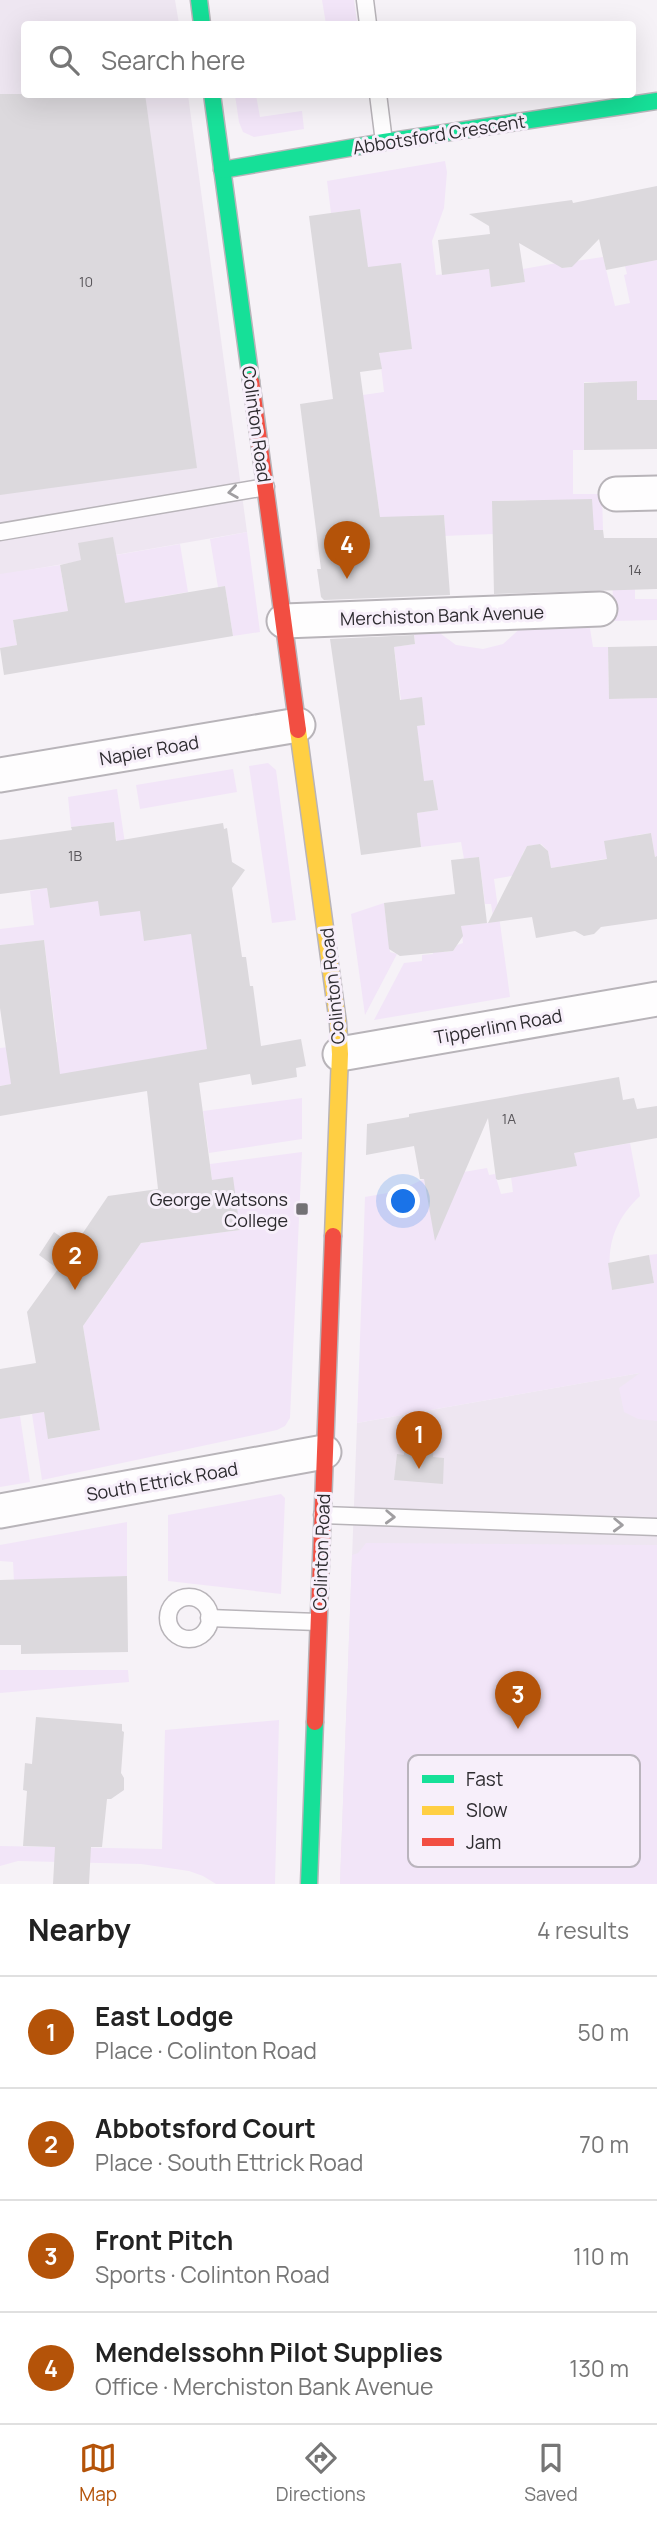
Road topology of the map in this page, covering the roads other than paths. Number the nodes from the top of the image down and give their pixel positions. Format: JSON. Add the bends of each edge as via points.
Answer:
{"nodes":[{"id":1,"x":199,"y":0,"type":"edge"},
{"id":2,"x":365,"y":0,"type":"edge"},
{"id":3,"x":202,"y":21,"type":"edge"},
{"id":4,"x":368,"y":21,"type":"edge"},
{"id":5,"x":213,"y":98,"type":"edge"},
{"id":6,"x":378,"y":98,"type":"edge"},
{"id":7,"x":657,"y":102,"type":"edge"},
{"id":8,"x":384,"y":142,"type":"junction"},
{"id":9,"x":222,"y":170,"type":"junction"},
{"id":10,"x":266,"y":487,"type":"junction"},
{"id":11,"x":657,"y":493,"type":"edge"},
{"id":12,"x":615,"y":494,"type":"dead end"},
{"id":13,"x":0,"y":531,"type":"edge"},
{"id":14,"x":600,"y":609,"type":"dead end"},
{"id":15,"x":284,"y":621,"type":"junction"},
{"id":16,"x":298,"y":725,"type":"junction"},
{"id":17,"x":0,"y":775,"type":"edge"},
{"id":18,"x":657,"y":999,"type":"edge"},
{"id":19,"x":340,"y":1054,"type":"junction"},
{"id":20,"x":324,"y":1452,"type":"junction"},
{"id":21,"x":0,"y":1511,"type":"edge"},
{"id":22,"x":322,"y":1515,"type":"junction"},
{"id":23,"x":657,"y":1527,"type":"edge"},
{"id":24,"x":209,"y":1618,"type":"dead end"},
{"id":25,"x":318,"y":1622,"type":"junction"},
{"id":26,"x":309,"y":1884,"type":"edge"}],
"edges":[{"from":1,"to":3,"type":"street"},
{"from":2,"to":4,"type":"lane"},
{"from":5,"to":9,"type":"street","name":"Colinton Road"},
{"from":6,"to":8,"type":"lane"},
{"from":7,"to":8,"type":"street","name":"Abbotsford Crescent"},
{"from":8,"to":9,"type":"street","name":"Abbotsford Crescent"},
{"from":9,"to":10,"type":"street","name":"Colinton Road"},
{"from":10,"to":13,"type":"lane","one_way":true},
{"from":10,"to":15,"type":"street","name":"Colinton Road"},
{"from":11,"to":12,"type":"street"},
{"from":14,"to":15,"type":"street","name":"Merchiston Bank Avenue"},
{"from":15,"to":16,"type":"street","name":"Colinton Road"},
{"from":16,"to":17,"type":"street","name":"Napier Road"},
{"from":16,"to":19,"type":"street","name":"Colinton Road"},
{"from":18,"to":19,"type":"street","name":"Tipperlinn Road"},
{"from":19,"to":20,"type":"street","name":"Colinton Road"},
{"from":20,"to":21,"type":"street","name":"South Ettrick Road"},
{"from":20,"to":22,"type":"street","name":"Colinton Road"},
{"from":22,"to":23,"type":"lane","one_way":true},
{"from":22,"to":25,"type":"street","name":"Colinton Road"},
{"from":24,"to":25,"type":"lane"},
{"from":25,"to":26,"type":"street","name":"Colinton Road"}]}
